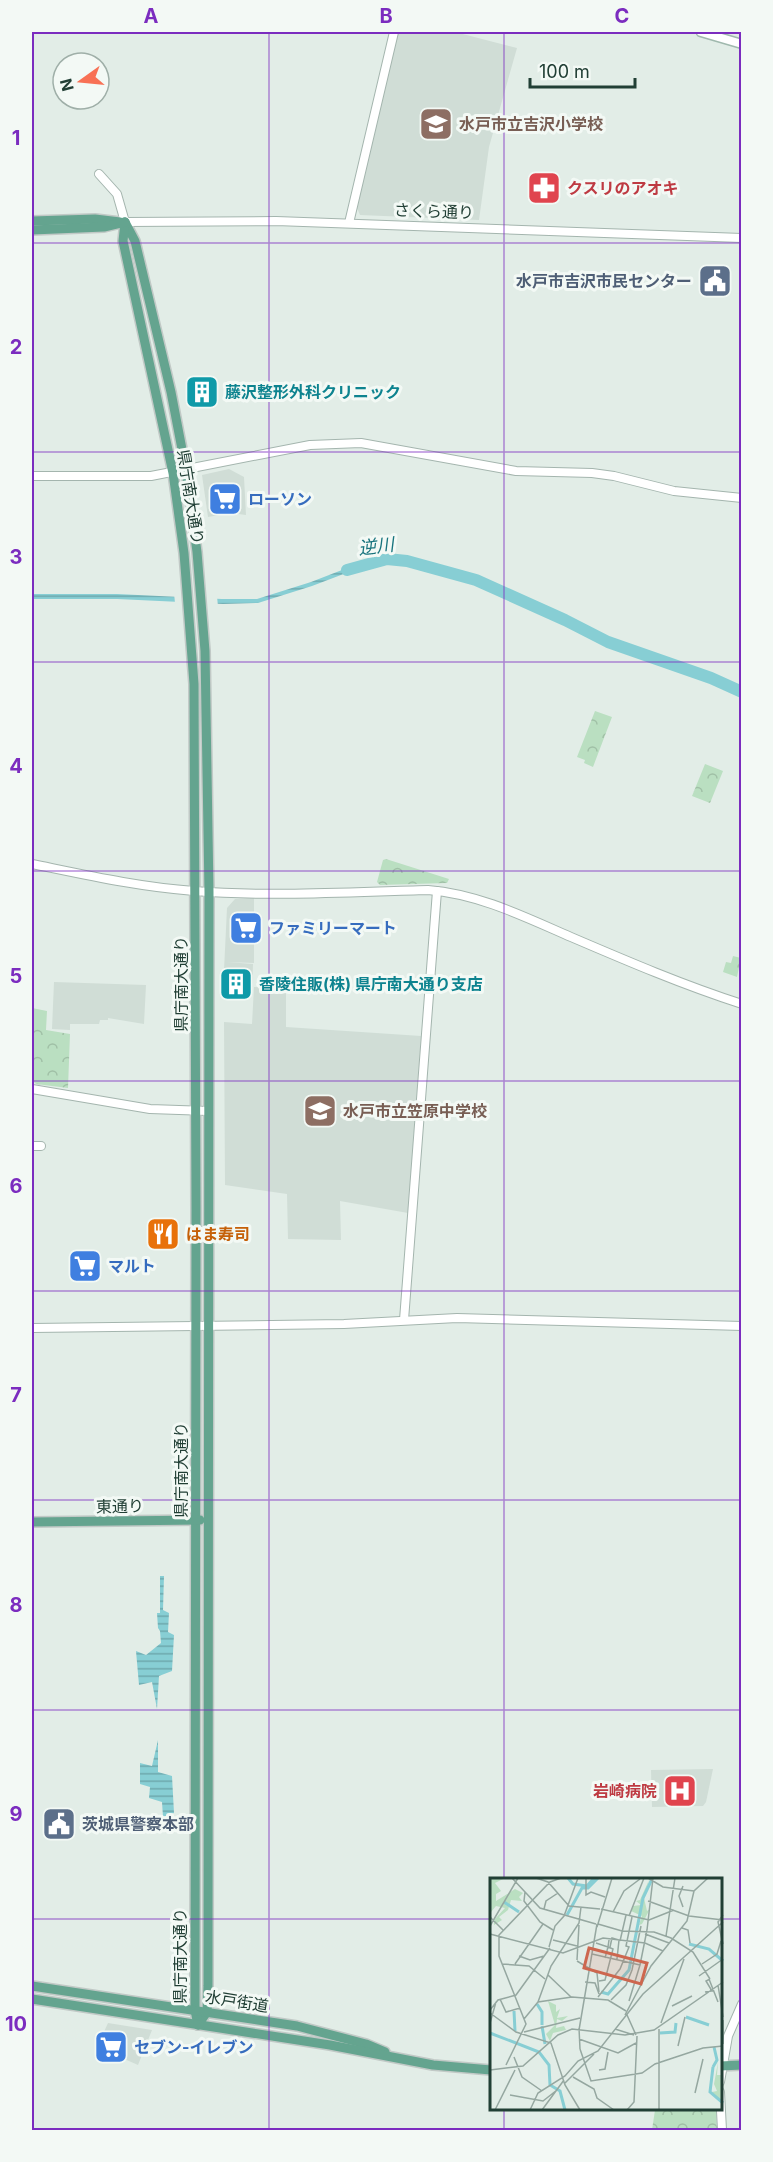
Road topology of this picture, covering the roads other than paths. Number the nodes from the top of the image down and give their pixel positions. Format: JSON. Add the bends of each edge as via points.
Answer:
{"nodes":[{"id":1,"x":393,"y":32,"type":"edge"},
{"id":2,"x":700,"y":32,"type":"edge"},
{"id":3,"x":741,"y":44,"type":"edge"},
{"id":4,"x":99,"y":174,"type":"dead end"},
{"id":5,"x":32,"y":221,"type":"edge"},
{"id":6,"x":125,"y":222,"type":"junction"},
{"id":7,"x":348,"y":223,"type":"junction"},
{"id":8,"x":32,"y":230,"type":"edge"},
{"id":9,"x":741,"y":238,"type":"edge"},
{"id":10,"x":186,"y":470,"type":"junction"},
{"id":11,"x":173,"y":473,"type":"junction"},
{"id":12,"x":32,"y":476,"type":"edge"},
{"id":13,"x":741,"y":498,"type":"edge"},
{"id":14,"x":32,"y":864,"type":"edge"},
{"id":15,"x":196,"y":891,"type":"junction"},
{"id":16,"x":437,"y":891,"type":"junction"},
{"id":17,"x":209,"y":892,"type":"junction"},
{"id":18,"x":741,"y":1004,"type":"edge"},
{"id":19,"x":32,"y":1089,"type":"edge"},
{"id":20,"x":195,"y":1111,"type":"junction"},
{"id":21,"x":208,"y":1111,"type":"junction"},
{"id":22,"x":32,"y":1146,"type":"edge"},
{"id":23,"x":41,"y":1146,"type":"dead end"},
{"id":24,"x":404,"y":1320,"type":"junction"},
{"id":25,"x":196,"y":1326,"type":"junction"},
{"id":26,"x":208,"y":1326,"type":"junction"},
{"id":27,"x":741,"y":1326,"type":"edge"},
{"id":28,"x":32,"y":1328,"type":"edge"},
{"id":29,"x":196,"y":1520,"type":"junction"},
{"id":30,"x":208,"y":1520,"type":"junction"},
{"id":31,"x":32,"y":1522,"type":"edge"},
{"id":32,"x":32,"y":1986,"type":"edge"},
{"id":33,"x":32,"y":1999,"type":"edge"},
{"id":34,"x":741,"y":2004,"type":"edge"},
{"id":35,"x":195,"y":2010,"type":"junction"},
{"id":36,"x":207,"y":2012,"type":"junction"},
{"id":37,"x":198,"y":2025,"type":"junction"},
{"id":38,"x":398,"y":2058,"type":"junction"},
{"id":39,"x":722,"y":2065,"type":"edge"},
{"id":40,"x":741,"y":2065,"type":"edge"},
{"id":41,"x":490,"y":2070,"type":"edge"},
{"id":42,"x":721,"y":2111,"type":"edge"},
{"id":43,"x":722,"y":2130,"type":"edge"}],
"edges":[{"from":1,"to":7,"type":"street"},
{"from":2,"to":3,"type":"main road"},
{"from":4,"to":6,"type":"street","via":[[117,194]]},
{"from":5,"to":6,"type":"main road","name":"さくら通り"},
{"from":6,"to":7,"type":"street","name":"さくら通り"},
{"from":6,"to":8,"type":"main road","name":"さくら通り","via":[[97,228]]},
{"from":6,"to":10,"type":"main road","name":"県庁南大通り","via":[[135,241]]},
{"from":6,"to":11,"type":"main road","name":"県庁南大通り","via":[[123,241]]},
{"from":7,"to":9,"type":"street","name":"さくら通り"},
{"from":10,"to":11,"type":"street"},
{"from":10,"to":13,"type":"street","via":[[310,445],[361,443],[516,471],[592,473],[674,491]]},
{"from":10,"to":17,"type":"main road","name":"県庁南大通り","via":[[207,682]]},
{"from":11,"to":12,"type":"street","via":[[134,477]]},
{"from":11,"to":15,"type":"main road","name":"県庁南大通り","via":[[188,589],[194,684]]},
{"from":14,"to":15,"type":"street","via":[[112,881]]},
{"from":15,"to":17,"type":"street"},
{"from":15,"to":20,"type":"main road","name":"県庁南大通り"},
{"from":16,"to":17,"type":"street"},
{"from":16,"to":18,"type":"street","via":[[501,908],[685,985]]},
{"from":16,"to":24,"type":"street"},
{"from":17,"to":21,"type":"main road","name":"県庁南大通り"},
{"from":19,"to":20,"type":"street","via":[[150,1109]]},
{"from":20,"to":21,"type":"street"},
{"from":20,"to":25,"type":"main road","name":"県庁南大通り"},
{"from":21,"to":26,"type":"main road","name":"県庁南大通り"},
{"from":22,"to":23,"type":"street"},
{"from":24,"to":26,"type":"street"},
{"from":24,"to":27,"type":"street","via":[[524,1319]]},
{"from":25,"to":26,"type":"street"},
{"from":25,"to":28,"type":"street"},
{"from":25,"to":29,"type":"main road","name":"県庁南大通り"},
{"from":26,"to":30,"type":"main road","name":"県庁南大通り"},
{"from":29,"to":30,"type":"main road","name":"東通り"},
{"from":29,"to":31,"type":"main road","name":"東通り"},
{"from":29,"to":35,"type":"main road","name":"県庁南大通り"},
{"from":30,"to":36,"type":"main road","name":"県庁南大通り"},
{"from":32,"to":35,"type":"main road","name":"水戸街道"},
{"from":33,"to":37,"type":"main road","name":"水戸街道"},
{"from":34,"to":39,"type":"street"},
{"from":35,"to":36,"type":"main road","name":"水戸街道"},
{"from":35,"to":37,"type":"main road","name":"県庁南大通り"},
{"from":36,"to":37,"type":"main road","name":"県庁南大通り"},
{"from":36,"to":38,"type":"main road","name":"水戸街道","via":[[314,2030],[366,2044]]},
{"from":37,"to":38,"type":"main road","name":"水戸街道"},
{"from":38,"to":41,"type":"main road","name":"水戸街道","via":[[433,2066]]},
{"from":39,"to":40,"type":"main road"},
{"from":42,"to":43,"type":"street"}]}
